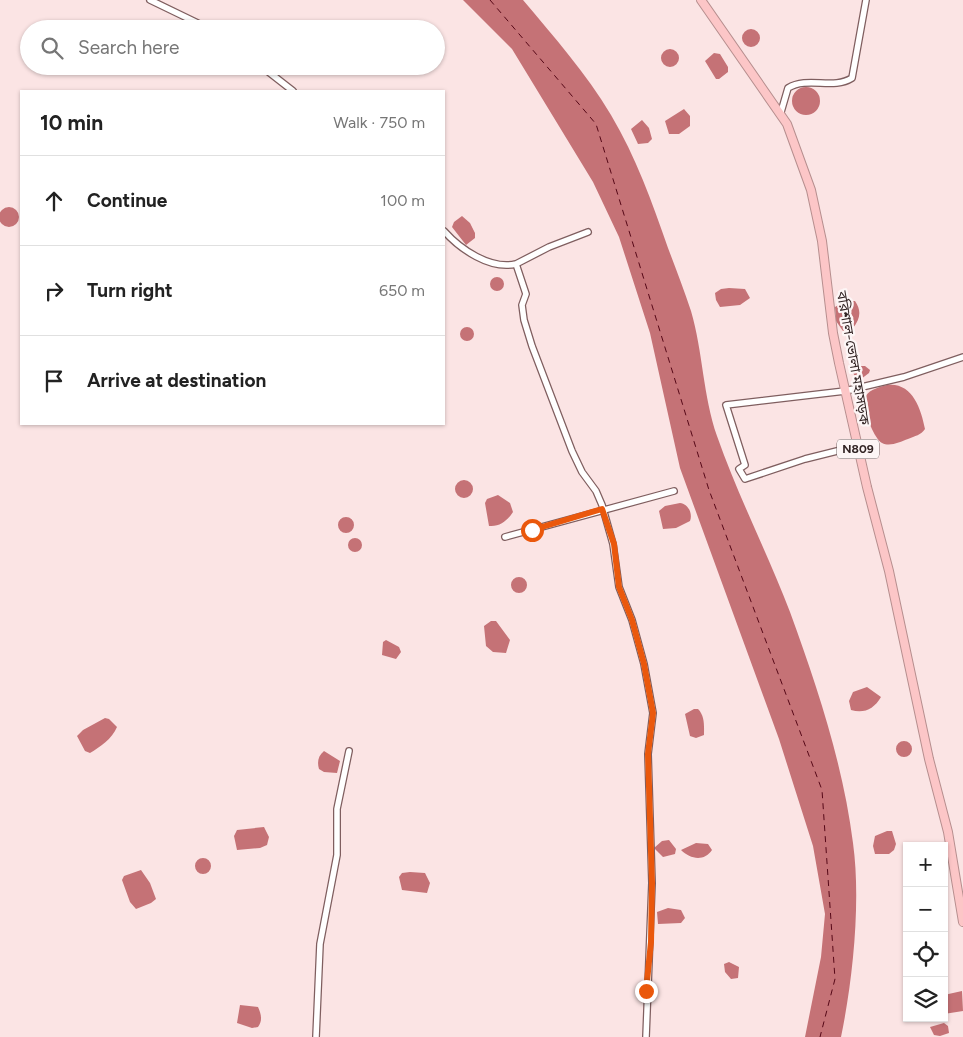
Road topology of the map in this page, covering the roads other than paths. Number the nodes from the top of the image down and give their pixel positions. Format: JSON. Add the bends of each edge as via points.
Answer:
{"nodes":[{"id":1,"x":150,"y":0,"type":"edge"},
{"id":2,"x":701,"y":0,"type":"edge"},
{"id":3,"x":866,"y":0,"type":"edge"},
{"id":4,"x":191,"y":20,"type":"edge"},
{"id":5,"x":273,"y":75,"type":"edge"},
{"id":6,"x":293,"y":90,"type":"edge"},
{"id":7,"x":781,"y":112,"type":"junction"},
{"id":8,"x":445,"y":232,"type":"edge"},
{"id":9,"x":588,"y":232,"type":"dead end"},
{"id":10,"x":516,"y":264,"type":"junction"},
{"id":11,"x":963,"y":357,"type":"edge"},
{"id":12,"x":845,"y":391,"type":"junction"},
{"id":13,"x":857,"y":446,"type":"junction"},
{"id":14,"x":674,"y":491,"type":"dead end"},
{"id":15,"x":602,"y":509,"type":"junction"},
{"id":16,"x":505,"y":537,"type":"dead end"},
{"id":17,"x":349,"y":751,"type":"dead end"},
{"id":18,"x":963,"y":922,"type":"edge"},
{"id":19,"x":316,"y":1037,"type":"edge"},
{"id":20,"x":646,"y":1037,"type":"edge"}],
"edges":[{"from":1,"to":4,"type":"street"},
{"from":2,"to":7,"type":"highway","name":"বরিশাল-ভোলা মহাসড়ক","number":"N809"},
{"from":3,"to":7,"type":"street","via":[[852,78],[846,82],[807,81],[795,84],[788,88]]},
{"from":5,"to":6,"type":"street"},
{"from":7,"to":12,"type":"highway","name":"বরিশাল-ভোলা মহাসড়ক","number":"N809","via":[[793,136],[816,211],[833,333]]},
{"from":8,"to":10,"type":"street","via":[[478,257],[498,264]]},
{"from":9,"to":10,"type":"street"},
{"from":10,"to":15,"type":"street","via":[[526,294],[523,310],[529,338],[572,451],[599,496]]},
{"from":11,"to":12,"type":"street","via":[[904,377]]},
{"from":12,"to":13,"type":"highway","name":"বরিশাল-ভোলা মহাসড়ক","number":"N809"},
{"from":12,"to":13,"type":"street","via":[[726,407],[745,466],[739,468],[745,479]]},
{"from":13,"to":18,"type":"highway","name":"বরিশাল-ভোলা মহাসড়ক","number":"N809","via":[[948,832]]},
{"from":14,"to":15,"type":"street"},
{"from":15,"to":16,"type":"street"},
{"from":15,"to":20,"type":"street","via":[[614,544],[619,587],[644,664],[653,713],[648,754],[652,883]]},
{"from":17,"to":19,"type":"street","via":[[337,809],[337,855],[320,944]]}]}
